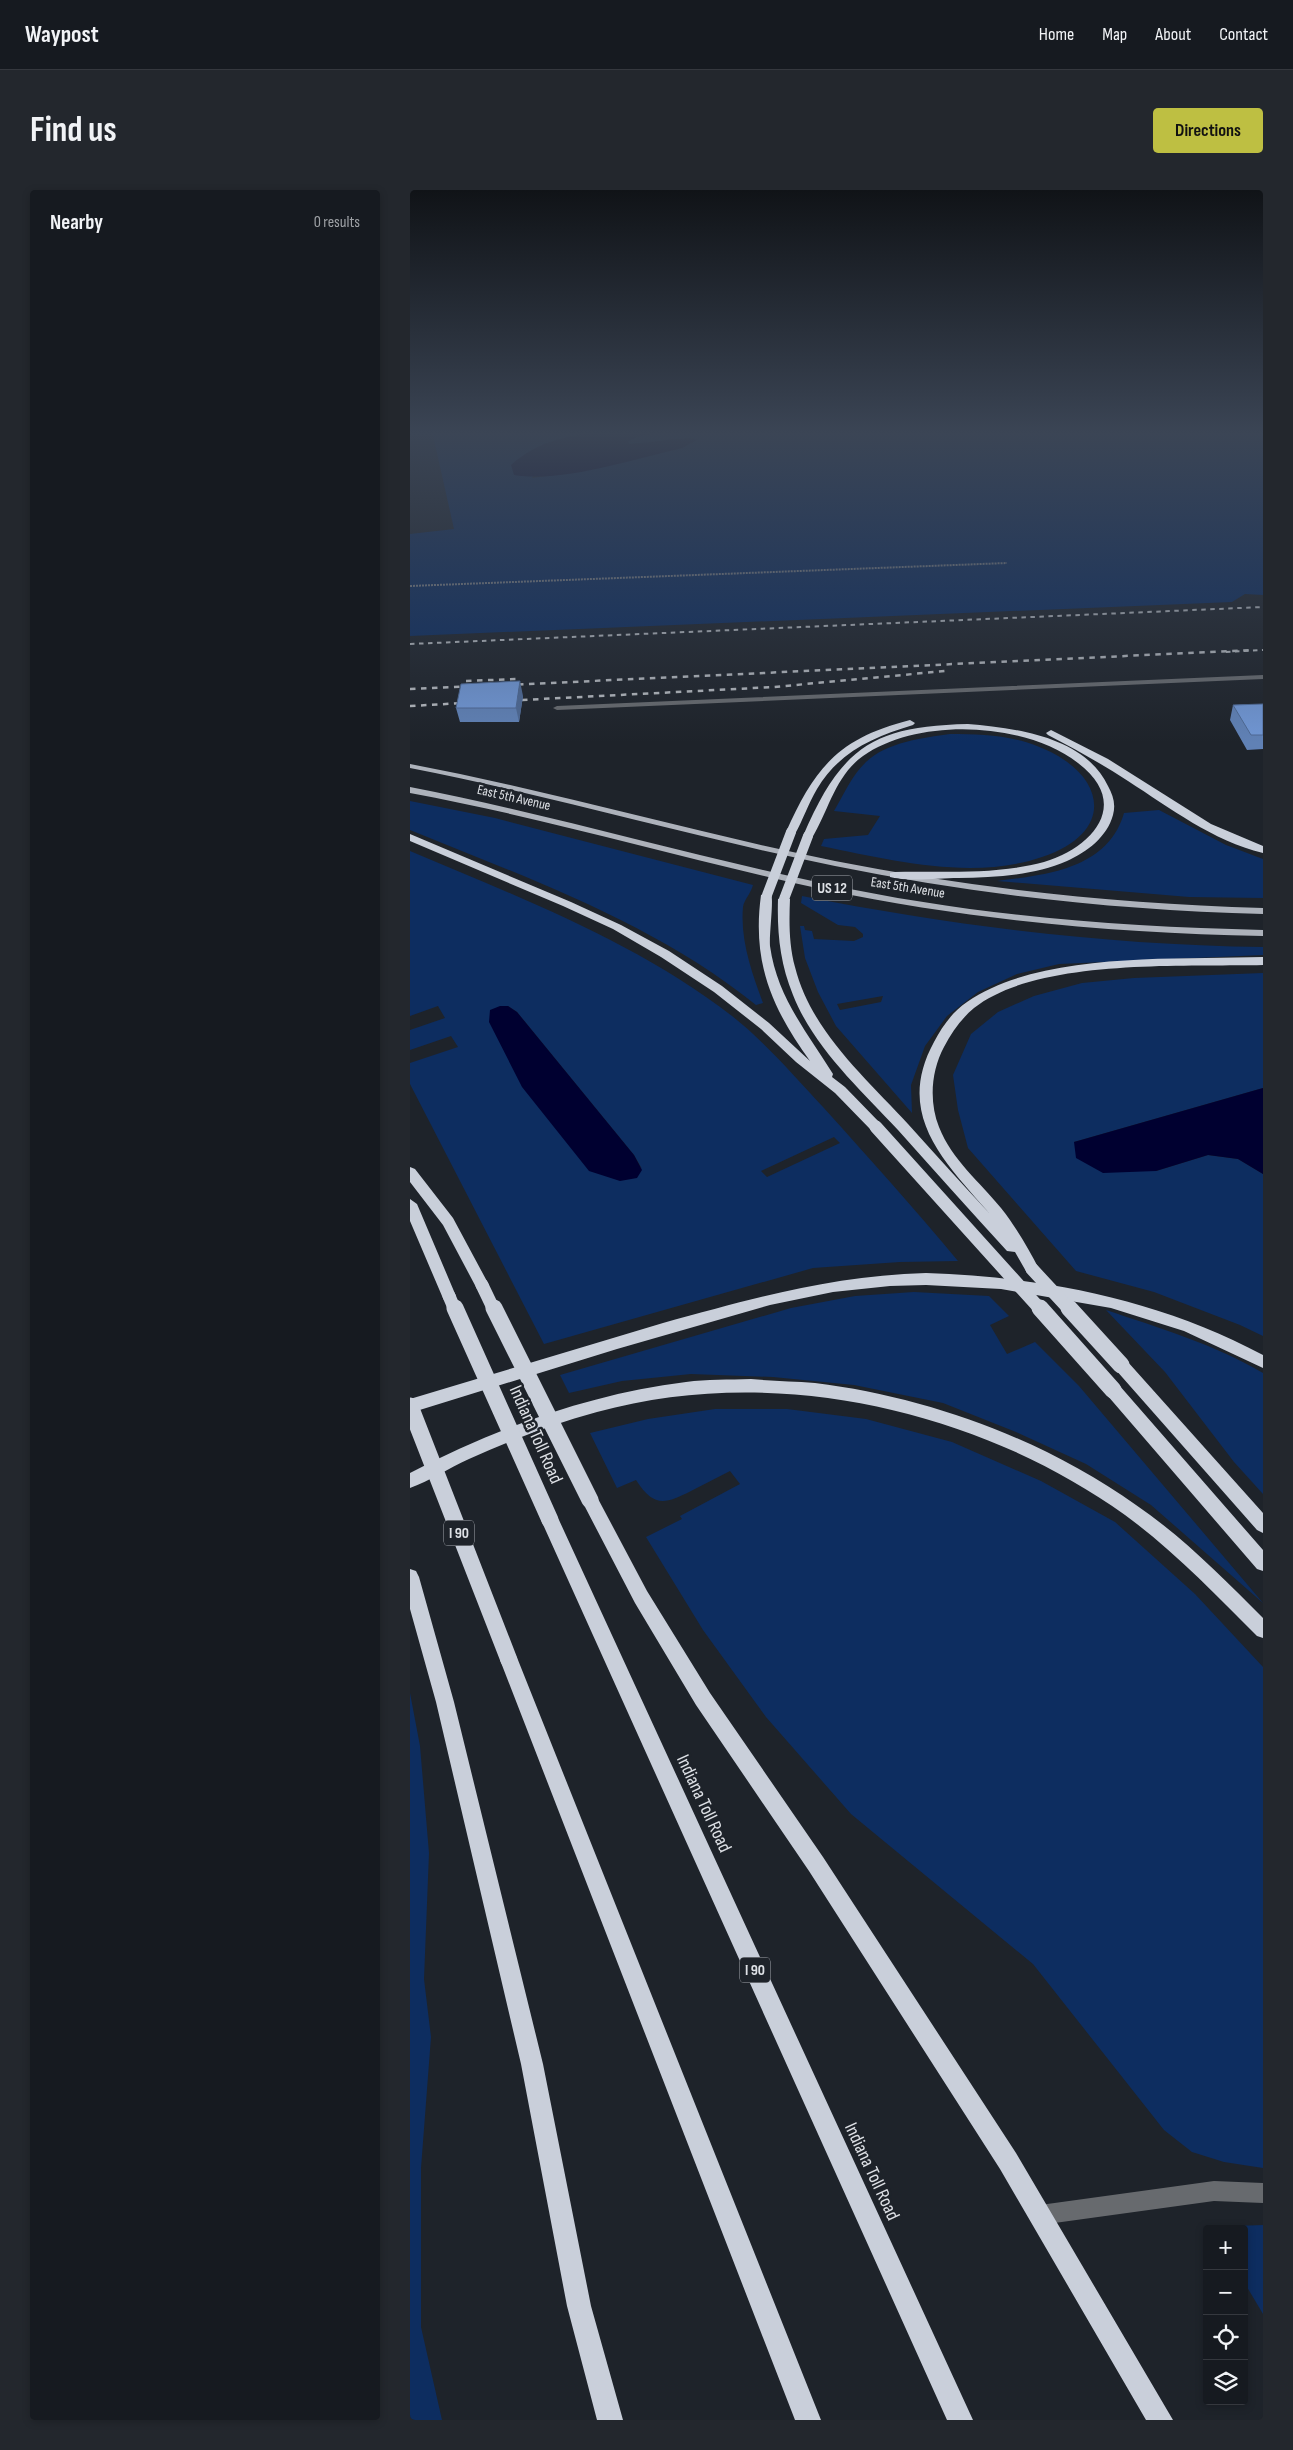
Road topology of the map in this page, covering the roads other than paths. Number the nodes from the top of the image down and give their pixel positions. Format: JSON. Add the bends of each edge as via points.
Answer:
{"nodes":[{"id":1,"x":1263,"y":677,"type":"edge"},
{"id":2,"x":557,"y":708,"type":"dead end"},
{"id":3,"x":410,"y":766,"type":"edge"},
{"id":4,"x":410,"y":790,"type":"edge"},
{"id":5,"x":410,"y":837,"type":"edge"},
{"id":6,"x":1263,"y":850,"type":"edge"},
{"id":7,"x":894,"y":875,"type":"junction"},
{"id":8,"x":1263,"y":911,"type":"edge"},
{"id":9,"x":1263,"y":933,"type":"edge"},
{"id":10,"x":1263,"y":961,"type":"edge"},
{"id":11,"x":840,"y":1090,"type":"junction"},
{"id":12,"x":410,"y":1172,"type":"edge"},
{"id":13,"x":410,"y":1204,"type":"edge"},
{"id":14,"x":1032,"y":1269,"type":"junction"},
{"id":15,"x":1263,"y":1362,"type":"edge"},
{"id":16,"x":410,"y":1406,"type":"edge"},
{"id":17,"x":410,"y":1481,"type":"edge"},
{"id":18,"x":1263,"y":1525,"type":"edge"},
{"id":19,"x":1263,"y":1564,"type":"edge"},
{"id":20,"x":410,"y":1577,"type":"edge"},
{"id":21,"x":1263,"y":1630,"type":"edge"},
{"id":22,"x":1263,"y":2193,"type":"edge"},
{"id":23,"x":1040,"y":2215,"type":"junction"},
{"id":24,"x":610,"y":2420,"type":"edge"},
{"id":25,"x":808,"y":2420,"type":"edge"},
{"id":26,"x":960,"y":2420,"type":"edge"},
{"id":27,"x":1160,"y":2420,"type":"edge"}],
"edges":[{"from":1,"to":2,"type":"lane"},
{"from":3,"to":7,"type":"main road","name":"East 5th Avenue","number":"US 12","via":[[613,809]]},
{"from":4,"to":9,"type":"main road","name":"East 5th Avenue","number":"US 12","via":[[518,811],[743,868],[892,899],[1048,921]]},
{"from":5,"to":11,"type":"highway","via":[[567,904],[665,954],[718,989]]},
{"from":6,"to":11,"type":"highway","bridge":true,"via":[[1205,826],[1065,739],[1024,724],[963,718],[920,721],[862,738],[832,760],[818,779],[774,872],[764,910],[763,938],[778,1000],[804,1043]]},
{"from":7,"to":8,"type":"main road","name":"East 5th Avenue","number":"US 12","via":[[1048,898]]},
{"from":7,"to":14,"type":"highway","bridge":true,"via":[[1016,871],[1049,864],[1095,840],[1107,822],[1110,804],[1105,787],[1078,758],[1040,740],[994,729],[968,727],[919,731],[877,744],[848,765],[826,796],[784,899],[784,947],[798,995],[813,1024],[842,1064]]},
{"from":10,"to":14,"type":"highway","via":[[1098,966],[1050,972],[980,998],[949,1024],[927,1072],[925,1100],[932,1128],[948,1158],[1005,1223]]},
{"from":11,"to":19,"type":"highway","bridge":true,"via":[[1113,1390]]},
{"from":12,"to":23,"type":"highway","bridge":true,"via":[[448,1222],[641,1597],[703,1699],[816,1864],[1003,2152]]},
{"from":13,"to":26,"type":"highway","name":"Indiana Toll Road","number":"I 90","bridge":true,"via":[[550,1520]]},
{"from":14,"to":18,"type":"highway","bridge":true},
{"from":15,"to":16,"type":"highway","via":[[1147,1311],[1093,1298],[989,1283],[919,1279],[855,1283],[770,1299]]},
{"from":16,"to":25,"type":"highway","number":"I 90","bridge":true},
{"from":17,"to":21,"type":"highway","via":[[498,1440],[567,1414],[627,1398],[694,1389],[764,1386],[838,1393],[909,1407],[980,1429],[1053,1463],[1111,1496],[1188,1555]]},
{"from":20,"to":24,"type":"highway","via":[[445,1702],[532,2064],[579,2306]]},
{"from":22,"to":23,"type":"lane","via":[[1214,2191]]},
{"from":23,"to":27,"type":"highway"}]}
